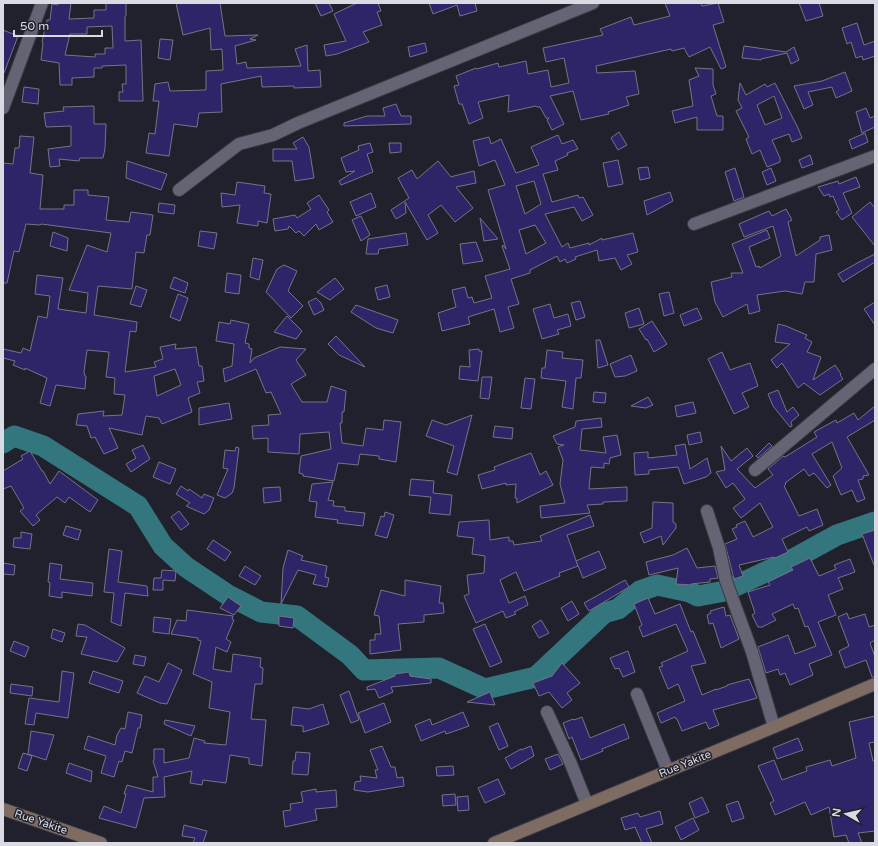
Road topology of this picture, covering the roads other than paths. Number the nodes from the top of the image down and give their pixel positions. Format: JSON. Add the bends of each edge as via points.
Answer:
{"nodes":[{"id":1,"x":42,"y":3,"type":"edge"},
{"id":2,"x":593,"y":3,"type":"edge"},
{"id":3,"x":3,"y":108,"type":"edge"},
{"id":4,"x":875,"y":156,"type":"edge"},
{"id":5,"x":179,"y":190,"type":"dead end"},
{"id":6,"x":694,"y":224,"type":"dead end"},
{"id":7,"x":875,"y":369,"type":"edge"},
{"id":8,"x":755,"y":470,"type":"dead end"},
{"id":9,"x":707,"y":512,"type":"dead end"},
{"id":10,"x":875,"y":684,"type":"edge"},
{"id":11,"x":637,"y":694,"type":"dead end"},
{"id":12,"x":547,"y":712,"type":"dead end"},
{"id":13,"x":774,"y":727,"type":"junction"},
{"id":14,"x":668,"y":771,"type":"junction"},
{"id":15,"x":587,"y":804,"type":"junction"},
{"id":16,"x":3,"y":809,"type":"edge"},
{"id":17,"x":101,"y":843,"type":"edge"},
{"id":18,"x":494,"y":843,"type":"edge"}],
"edges":[{"from":1,"to":3,"type":"street"},
{"from":2,"to":5,"type":"street","via":[[273,135],[239,144]]},
{"from":4,"to":6,"type":"street"},
{"from":7,"to":8,"type":"street"},
{"from":9,"to":13,"type":"street","via":[[719,548],[726,581],[752,652]]},
{"from":10,"to":13,"type":"main road","name":"Rue Yakite"},
{"from":11,"to":14,"type":"street"},
{"from":12,"to":15,"type":"street"},
{"from":13,"to":14,"type":"main road","name":"Rue Yakite"},
{"from":14,"to":15,"type":"main road","name":"Rue Yakite"},
{"from":15,"to":18,"type":"main road","name":"Rue Yakite"},
{"from":16,"to":17,"type":"main road","name":"Rue Yakite"}]}
